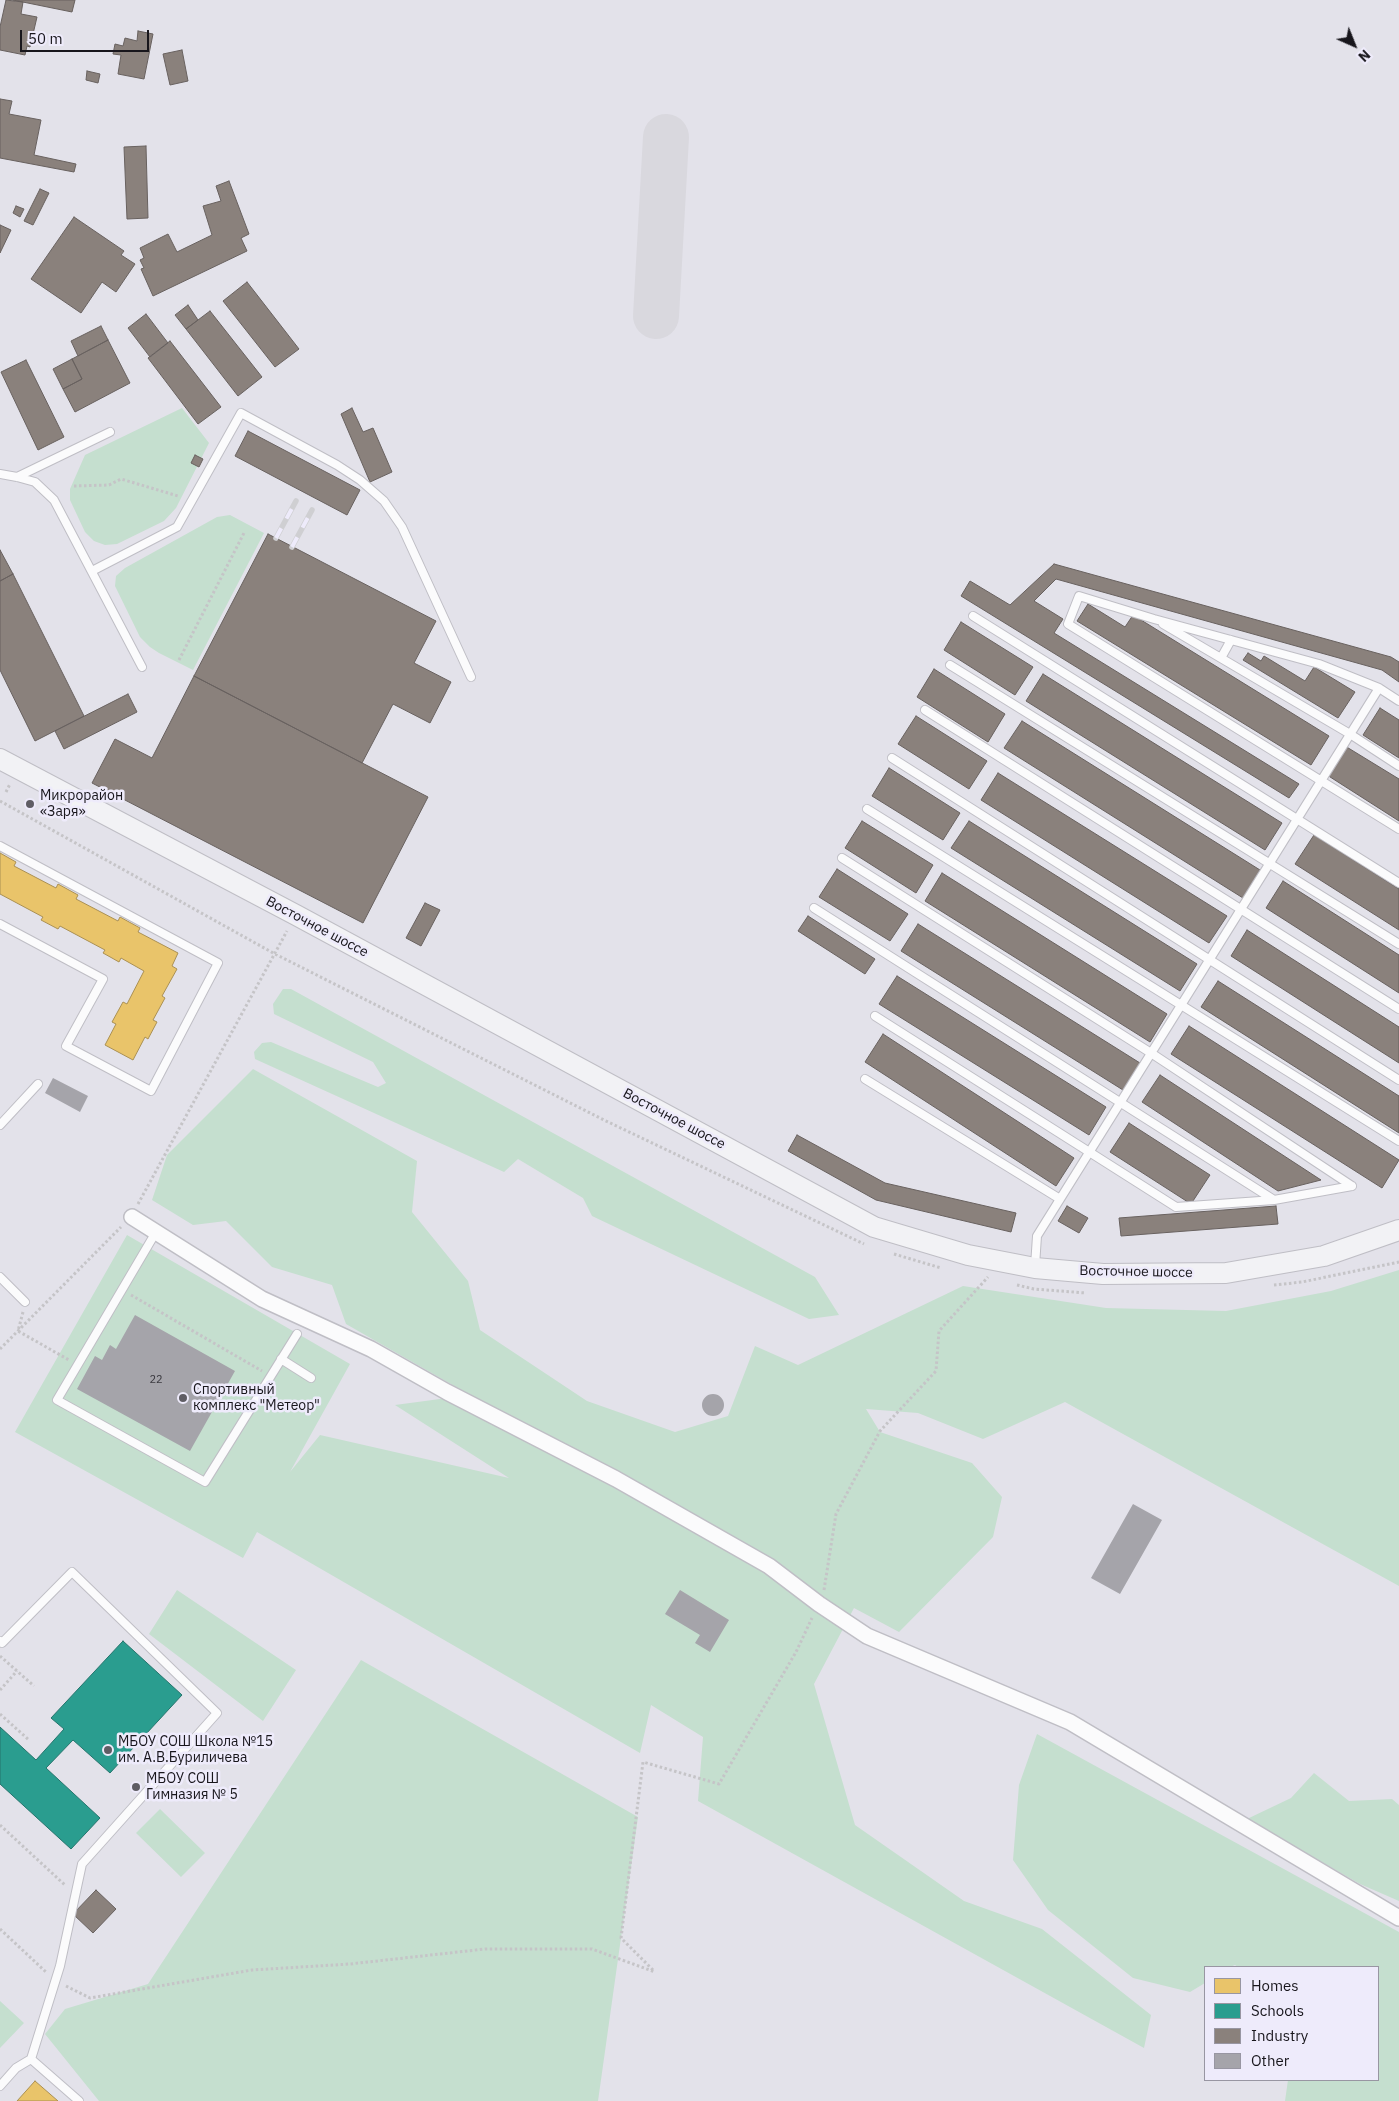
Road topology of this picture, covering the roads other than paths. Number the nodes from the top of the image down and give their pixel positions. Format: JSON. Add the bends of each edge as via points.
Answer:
{"nodes":[{"id":1,"x":110,"y":432,"type":"dead end"},
{"id":2,"x":0,"y":474,"type":"edge"},
{"id":3,"x":17,"y":476,"type":"junction"},
{"id":4,"x":92,"y":571,"type":"junction"},
{"id":5,"x":973,"y":616,"type":"dead end"},
{"id":6,"x":1154,"y":619,"type":"junction"},
{"id":7,"x":1231,"y":640,"type":"junction"},
{"id":8,"x":1221,"y":658,"type":"junction"},
{"id":9,"x":950,"y":665,"type":"dead end"},
{"id":10,"x":142,"y":667,"type":"dead end"},
{"id":11,"x":471,"y":677,"type":"dead end"},
{"id":12,"x":1379,"y":688,"type":"junction"},
{"id":13,"x":1399,"y":701,"type":"edge"},
{"id":14,"x":925,"y":710,"type":"dead end"},
{"id":15,"x":1350,"y":734,"type":"junction"},
{"id":16,"x":892,"y":758,"type":"dead end"},
{"id":17,"x":0,"y":759,"type":"edge"},
{"id":18,"x":1399,"y":766,"type":"edge"},
{"id":19,"x":1321,"y":781,"type":"junction"},
{"id":20,"x":867,"y":810,"type":"dead end"},
{"id":21,"x":1297,"y":819,"type":"junction"},
{"id":22,"x":1399,"y":829,"type":"edge"},
{"id":23,"x":0,"y":846,"type":"edge"},
{"id":24,"x":842,"y":858,"type":"dead end"},
{"id":25,"x":1270,"y":864,"type":"junction"},
{"id":26,"x":1399,"y":883,"type":"edge"},
{"id":27,"x":814,"y":908,"type":"dead end"},
{"id":28,"x":1241,"y":910,"type":"junction"},
{"id":29,"x":0,"y":924,"type":"edge"},
{"id":30,"x":1399,"y":944,"type":"edge"},
{"id":31,"x":1210,"y":960,"type":"junction"},
{"id":32,"x":1182,"y":1005,"type":"junction"},
{"id":33,"x":1399,"y":1009,"type":"edge"},
{"id":34,"x":875,"y":1016,"type":"dead end"},
{"id":35,"x":1151,"y":1053,"type":"junction"},
{"id":36,"x":865,"y":1079,"type":"dead end"},
{"id":37,"x":1399,"y":1080,"type":"edge"},
{"id":38,"x":38,"y":1084,"type":"dead end"},
{"id":39,"x":1120,"y":1103,"type":"junction"},
{"id":40,"x":0,"y":1125,"type":"edge"},
{"id":41,"x":1399,"y":1141,"type":"edge"},
{"id":42,"x":1089,"y":1153,"type":"junction"},
{"id":43,"x":1060,"y":1198,"type":"junction"},
{"id":44,"x":1274,"y":1200,"type":"junction"},
{"id":45,"x":132,"y":1217,"type":"road end"},
{"id":46,"x":1399,"y":1230,"type":"edge"},
{"id":47,"x":156,"y":1232,"type":"junction"},
{"id":48,"x":1035,"y":1268,"type":"junction"},
{"id":49,"x":0,"y":1277,"type":"edge"},
{"id":50,"x":26,"y":1302,"type":"road end"},
{"id":51,"x":297,"y":1334,"type":"dead end"},
{"id":52,"x":281,"y":1359,"type":"junction"},
{"id":53,"x":311,"y":1378,"type":"dead end"},
{"id":54,"x":0,"y":1641,"type":"edge"},
{"id":55,"x":1399,"y":1918,"type":"edge"},
{"id":56,"x":31,"y":2059,"type":"junction"},
{"id":57,"x":0,"y":2086,"type":"edge"},
{"id":58,"x":79,"y":2101,"type":"edge"}],
"edges":[{"from":1,"to":3,"type":"lane"},
{"from":2,"to":3,"type":"lane"},
{"from":3,"to":4,"type":"lane","via":[[35,482],[54,500]]},
{"from":4,"to":10,"type":"lane"},
{"from":4,"to":11,"type":"lane","via":[[177,527],[241,413],[336,465],[384,501],[402,528]]},
{"from":5,"to":21,"type":"lane"},
{"from":6,"to":7,"type":"lane"},
{"from":6,"to":8,"type":"lane"},
{"from":6,"to":19,"type":"lane","via":[[1079,596],[1068,624]]},
{"from":7,"to":8,"type":"lane"},
{"from":7,"to":12,"type":"lane","via":[[1319,664]]},
{"from":8,"to":15,"type":"lane"},
{"from":9,"to":25,"type":"lane"},
{"from":12,"to":13,"type":"lane"},
{"from":12,"to":15,"type":"lane"},
{"from":14,"to":28,"type":"lane"},
{"from":15,"to":18,"type":"lane"},
{"from":15,"to":19,"type":"lane"},
{"from":16,"to":31,"type":"lane"},
{"from":17,"to":48,"type":"main road","name":"Восточное шоссе","via":[[874,1227],[968,1256]]},
{"from":19,"to":21,"type":"lane"},
{"from":19,"to":22,"type":"lane"},
{"from":20,"to":32,"type":"lane"},
{"from":21,"to":25,"type":"lane"},
{"from":21,"to":26,"type":"lane"},
{"from":23,"to":29,"type":"lane","via":[[218,963],[150,1091],[66,1046],[103,979]]},
{"from":24,"to":35,"type":"lane"},
{"from":25,"to":28,"type":"lane"},
{"from":25,"to":30,"type":"lane"},
{"from":27,"to":39,"type":"lane"},
{"from":28,"to":31,"type":"lane"},
{"from":28,"to":33,"type":"lane"},
{"from":31,"to":32,"type":"lane"},
{"from":31,"to":37,"type":"lane"},
{"from":32,"to":35,"type":"lane"},
{"from":32,"to":41,"type":"lane"},
{"from":34,"to":42,"type":"lane"},
{"from":35,"to":39,"type":"lane"},
{"from":35,"to":44,"type":"lane","via":[[1352,1186]]},
{"from":36,"to":43,"type":"lane"},
{"from":38,"to":40,"type":"lane"},
{"from":39,"to":42,"type":"lane"},
{"from":39,"to":44,"type":"lane"},
{"from":42,"to":43,"type":"lane"},
{"from":42,"to":44,"type":"lane","via":[[1176,1207]]},
{"from":43,"to":48,"type":"lane","via":[[1037,1236]]},
{"from":45,"to":47,"type":"street"},
{"from":46,"to":48,"type":"main road","name":"Восточное шоссе","via":[[1324,1256],[1226,1273],[1103,1274]]},
{"from":47,"to":52,"type":"lane","via":[[58,1400],[205,1482]]},
{"from":47,"to":55,"type":"street","via":[[262,1299],[371,1349],[624,1484],[769,1566],[867,1636],[1070,1722]]},
{"from":49,"to":50,"type":"lane"},
{"from":51,"to":52,"type":"lane"},
{"from":52,"to":53,"type":"lane"},
{"from":54,"to":56,"type":"lane","via":[[2,1643],[72,1572],[217,1713],[82,1864],[60,1966]]},
{"from":56,"to":57,"type":"lane","via":[[16,2068]]},
{"from":56,"to":58,"type":"lane"}]}
